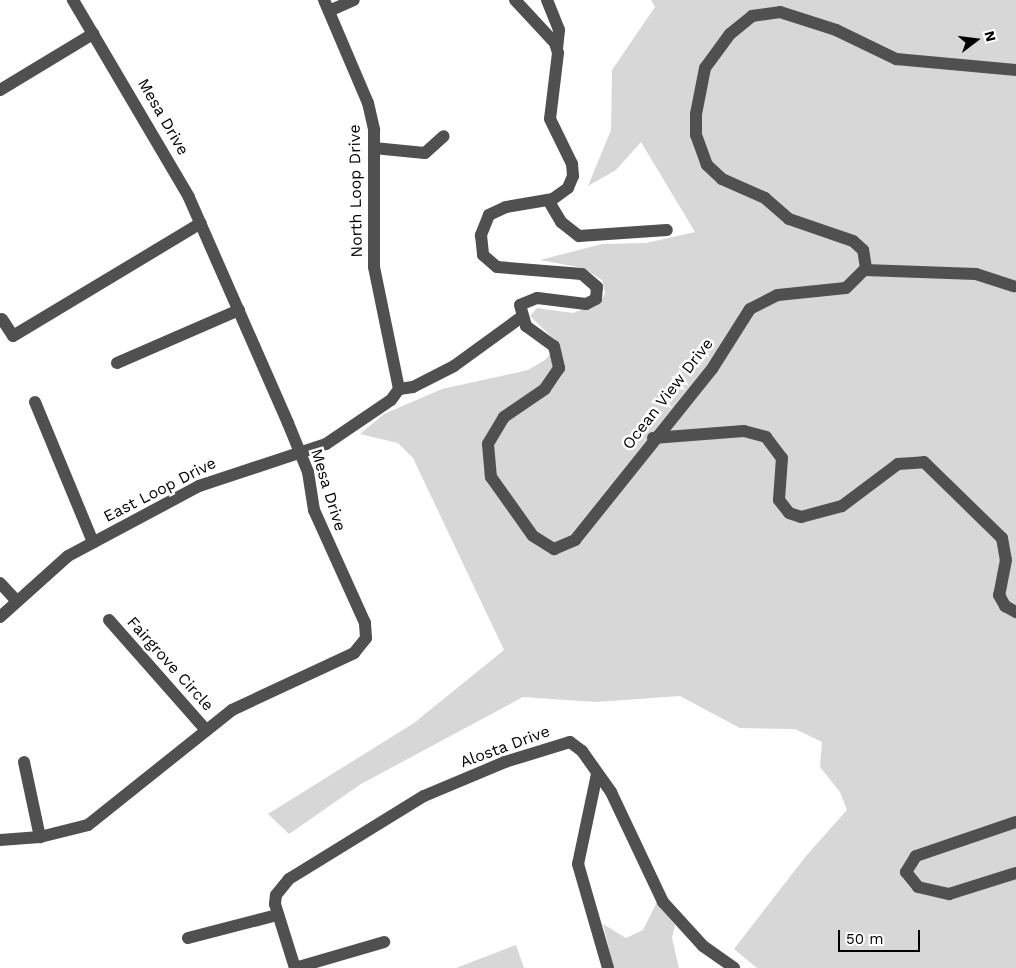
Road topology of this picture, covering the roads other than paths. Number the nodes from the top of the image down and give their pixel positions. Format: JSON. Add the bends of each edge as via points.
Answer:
{"nodes":[{"id":1,"x":73,"y":0,"type":"edge"},
{"id":2,"x":354,"y":0,"type":"edge"},
{"id":3,"x":515,"y":0,"type":"edge"},
{"id":4,"x":547,"y":0,"type":"edge"},
{"id":5,"x":327,"y":6,"type":"edge"},
{"id":6,"x":93,"y":34,"type":"junction"},
{"id":7,"x":557,"y":48,"type":"junction"},
{"id":8,"x":1016,"y":70,"type":"edge"},
{"id":9,"x":0,"y":90,"type":"edge"},
{"id":10,"x":444,"y":136,"type":"dead end"},
{"id":11,"x":374,"y":148,"type":"junction"},
{"id":12,"x":548,"y":200,"type":"junction"},
{"id":13,"x":201,"y":223,"type":"junction"},
{"id":14,"x":667,"y":230,"type":"dead end"},
{"id":15,"x":865,"y":270,"type":"junction"},
{"id":16,"x":1014,"y":286,"type":"dead end"},
{"id":17,"x":239,"y":310,"type":"junction"},
{"id":18,"x":520,"y":318,"type":"junction"},
{"id":19,"x":2,"y":319,"type":"dead end"},
{"id":20,"x":117,"y":364,"type":"dead end"},
{"id":21,"x":399,"y":389,"type":"junction"},
{"id":22,"x":35,"y":402,"type":"dead end"},
{"id":23,"x":653,"y":438,"type":"junction"},
{"id":24,"x":300,"y":454,"type":"junction"},
{"id":25,"x":93,"y":542,"type":"junction"},
{"id":26,"x":0,"y":583,"type":"edge"},
{"id":27,"x":16,"y":600,"type":"junction"},
{"id":28,"x":1016,"y":612,"type":"edge"},
{"id":29,"x":0,"y":616,"type":"edge"},
{"id":30,"x":109,"y":620,"type":"dead end"},
{"id":31,"x":206,"y":730,"type":"junction"},
{"id":32,"x":24,"y":762,"type":"dead end"},
{"id":33,"x":597,"y":774,"type":"junction"},
{"id":34,"x":1016,"y":822,"type":"edge"},
{"id":35,"x":40,"y":837,"type":"junction"},
{"id":36,"x":0,"y":840,"type":"edge"},
{"id":37,"x":1016,"y":873,"type":"edge"},
{"id":38,"x":278,"y":915,"type":"junction"},
{"id":39,"x":188,"y":938,"type":"dead end"},
{"id":40,"x":384,"y":942,"type":"dead end"},
{"id":41,"x":295,"y":968,"type":"edge"},
{"id":42,"x":608,"y":968,"type":"edge"},
{"id":43,"x":734,"y":968,"type":"edge"}],
"edges":[{"from":1,"to":6,"type":"street","name":"Mesa Drive"},
{"from":2,"to":5,"type":"street"},
{"from":3,"to":7,"type":"street","via":[[533,15]]},
{"from":4,"to":7,"type":"street","via":[[559,30]]},
{"from":5,"to":11,"type":"street","name":"North Loop Drive","via":[[368,102]]},
{"from":6,"to":9,"type":"street"},
{"from":6,"to":13,"type":"street","name":"Mesa Drive","via":[[158,138]]},
{"from":7,"to":12,"type":"street","via":[[550,119],[572,164],[573,176],[568,188]]},
{"from":8,"to":15,"type":"street","via":[[896,59],[836,30],[780,12],[752,16],[714,52],[705,68],[696,114],[696,135],[707,165],[722,179],[765,198],[789,219],[858,244],[866,258]]},
{"from":10,"to":11,"type":"street","via":[[425,152]]},
{"from":11,"to":21,"type":"street","name":"North Loop Drive","via":[[374,267]]},
{"from":12,"to":14,"type":"street","via":[[561,222],[579,236]]},
{"from":12,"to":18,"type":"street","via":[[506,207],[489,215],[481,243],[483,255],[497,267],[582,274],[596,283],[597,296],[592,302],[529,299],[520,306]]},
{"from":13,"to":17,"type":"street","name":"Mesa Drive"},
{"from":13,"to":19,"type":"street","via":[[13,336]]},
{"from":15,"to":16,"type":"street","via":[[976,274]]},
{"from":15,"to":23,"type":"street","name":"Ocean View Drive","via":[[846,288],[778,295],[750,309],[712,369]]},
{"from":17,"to":20,"type":"street"},
{"from":17,"to":24,"type":"street","name":"Mesa Drive"},
{"from":18,"to":21,"type":"street","via":[[446,370]]},
{"from":18,"to":23,"type":"street","name":"Ocean View Drive","via":[[554,346],[559,368],[545,389],[498,424],[488,444],[486,462],[492,477],[540,544],[554,549],[569,545]]},
{"from":21,"to":24,"type":"street","name":"East Loop Drive","via":[[391,400],[351,428]]},
{"from":22,"to":25,"type":"street"},
{"from":23,"to":28,"type":"street","via":[[744,431],[766,437],[782,458],[779,500],[789,513],[801,517],[842,506],[898,464],[924,462],[1002,538],[1006,560],[999,595],[1005,606]]},
{"from":24,"to":25,"type":"street","name":"East Loop Drive","via":[[198,486]]},
{"from":24,"to":31,"type":"street","name":"Mesa Drive","via":[[314,510],[364,623],[366,638],[354,653],[253,698]]},
{"from":25,"to":27,"type":"street","name":"East Loop Drive","via":[[48,571]]},
{"from":26,"to":27,"type":"street"},
{"from":27,"to":29,"type":"street","name":"East Loop Drive"},
{"from":30,"to":31,"type":"street","name":"Fairgrove Circle"},
{"from":31,"to":35,"type":"street","name":"Mesa Drive","via":[[111,810],[88,825]]},
{"from":32,"to":35,"type":"street"},
{"from":33,"to":38,"type":"street","name":"Alosta Drive","via":[[582,751],[570,742],[470,776],[424,796],[289,879],[276,894]]},
{"from":33,"to":42,"type":"street","via":[[578,864]]},
{"from":33,"to":43,"type":"street","name":"Alosta Drive","via":[[631,829],[663,902],[703,946]]},
{"from":34,"to":37,"type":"street","via":[[916,856],[906,872],[918,887],[949,894]]},
{"from":35,"to":36,"type":"street","name":"Mesa Drive"},
{"from":38,"to":39,"type":"street"},
{"from":38,"to":41,"type":"street","name":"Alosta Drive"},
{"from":40,"to":41,"type":"street"}]}
